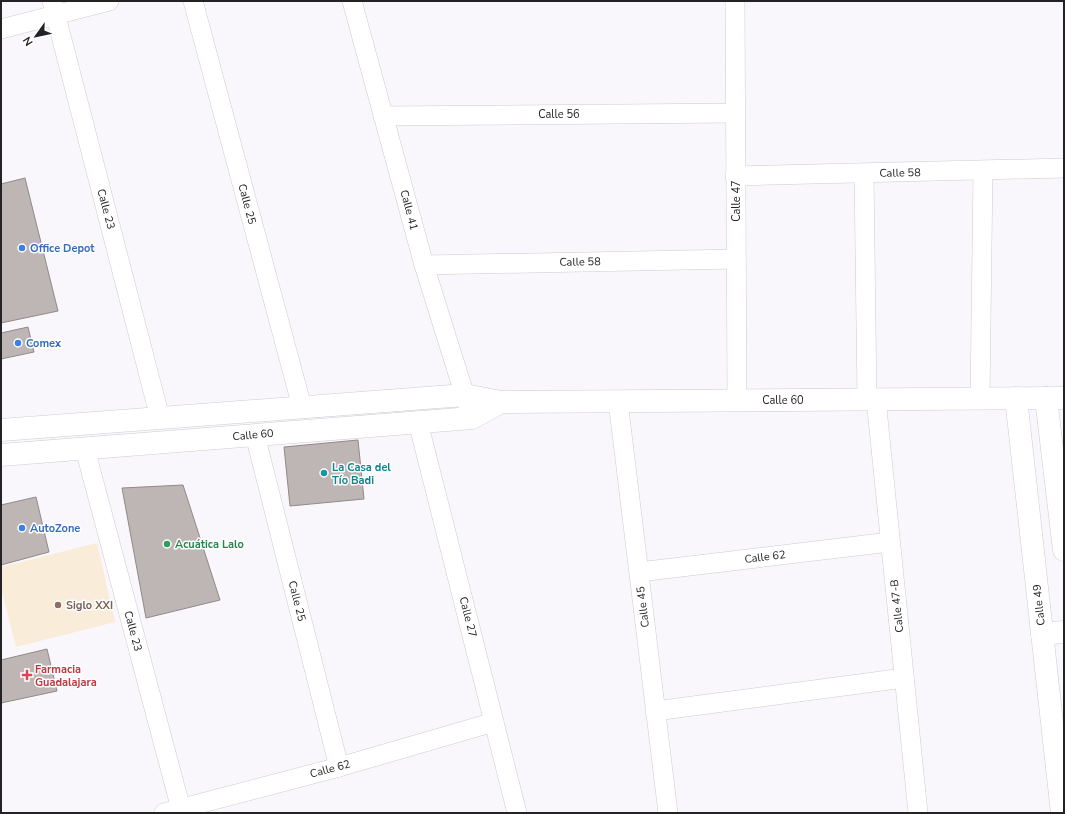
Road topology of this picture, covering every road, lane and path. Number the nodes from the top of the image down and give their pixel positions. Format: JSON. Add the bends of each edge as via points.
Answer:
{"nodes":[{"id":1,"x":109,"y":1,"type":"edge"},
{"id":2,"x":193,"y":1,"type":"edge"},
{"id":3,"x":352,"y":1,"type":"edge"},
{"id":4,"x":735,"y":1,"type":"edge"},
{"id":5,"x":54,"y":8,"type":"edge"},
{"id":6,"x":1,"y":29,"type":"edge"},
{"id":7,"x":735,"y":112,"type":"junction"},
{"id":8,"x":383,"y":116,"type":"junction"},
{"id":9,"x":1064,"y":168,"type":"edge"},
{"id":10,"x":983,"y":171,"type":"junction"},
{"id":11,"x":864,"y":174,"type":"junction"},
{"id":12,"x":735,"y":176,"type":"junction"},
{"id":13,"x":736,"y":259,"type":"junction"},
{"id":14,"x":424,"y":264,"type":"junction"},
{"id":15,"x":465,"y":395,"type":"junction"},
{"id":16,"x":980,"y":398,"type":"junction"},
{"id":17,"x":1016,"y":398,"type":"junction"},
{"id":18,"x":1055,"y":398,"type":"edge"},
{"id":19,"x":872,"y":399,"type":"junction"},
{"id":20,"x":737,"y":400,"type":"junction"},
{"id":21,"x":618,"y":401,"type":"junction"},
{"id":22,"x":501,"y":402,"type":"junction"},
{"id":23,"x":302,"y":407,"type":"junction"},
{"id":24,"x":160,"y":418,"type":"junction"},
{"id":25,"x":472,"y":418,"type":"junction"},
{"id":26,"x":418,"y":422,"type":"junction"},
{"id":27,"x":1,"y":430,"type":"edge"},
{"id":28,"x":255,"y":435,"type":"junction"},
{"id":29,"x":84,"y":449,"type":"junction"},
{"id":30,"x":1,"y":455,"type":"edge"},
{"id":31,"x":890,"y":542,"type":"junction"},
{"id":32,"x":1064,"y":550,"type":"edge"},
{"id":33,"x":639,"y":572,"type":"junction"},
{"id":34,"x":1064,"y":632,"type":"edge"},
{"id":35,"x":1042,"y":634,"type":"junction"},
{"id":36,"x":904,"y":678,"type":"junction"},
{"id":37,"x":656,"y":711,"type":"junction"},
{"id":38,"x":494,"y":722,"type":"junction"},
{"id":39,"x":339,"y":767,"type":"junction"},
{"id":40,"x":176,"y":812,"type":"edge"},
{"id":41,"x":517,"y":813,"type":"edge"},
{"id":42,"x":668,"y":813,"type":"edge"},
{"id":43,"x":918,"y":813,"type":"edge"},
{"id":44,"x":1062,"y":813,"type":"edge"}],
"edges":[{"from":1,"to":5,"type":"street"},
{"from":2,"to":23,"type":"street","name":"Calle 25"},
{"from":3,"to":8,"type":"street","name":"Calle 41"},
{"from":4,"to":7,"type":"street","name":"Calle 47"},
{"from":5,"to":6,"type":"street"},
{"from":5,"to":24,"type":"street","name":"Calle 23"},
{"from":7,"to":8,"type":"street","name":"Calle 56"},
{"from":7,"to":12,"type":"street","name":"Calle 47"},
{"from":8,"to":14,"type":"street","name":"Calle 41"},
{"from":9,"to":10,"type":"street","name":"Calle 58"},
{"from":10,"to":11,"type":"street","name":"Calle 58"},
{"from":10,"to":16,"type":"street"},
{"from":11,"to":12,"type":"street","name":"Calle 58"},
{"from":11,"to":19,"type":"street","name":"Calle 47-B"},
{"from":12,"to":13,"type":"street","name":"Calle 47"},
{"from":13,"to":14,"type":"street","name":"Calle 58"},
{"from":13,"to":20,"type":"street","name":"Calle 47"},
{"from":14,"to":15,"type":"street","name":"Calle 41"},
{"from":15,"to":22,"type":"street","name":"Calle 60"},
{"from":15,"to":23,"type":"street","name":"Calle 60"},
{"from":15,"to":25,"type":"street","name":"Calle 41"},
{"from":16,"to":17,"type":"street","name":"Calle 60"},
{"from":16,"to":19,"type":"street","name":"Calle 60"},
{"from":17,"to":18,"type":"street","name":"Calle 60"},
{"from":17,"to":35,"type":"street","name":"Calle 49"},
{"from":18,"to":32,"type":"street"},
{"from":19,"to":20,"type":"street","name":"Calle 60"},
{"from":19,"to":31,"type":"street","name":"Calle 47-B"},
{"from":20,"to":21,"type":"street","name":"Calle 60"},
{"from":21,"to":22,"type":"street","name":"Calle 60"},
{"from":21,"to":33,"type":"street","name":"Calle 45"},
{"from":22,"to":25,"type":"street","name":"Calle 60"},
{"from":23,"to":24,"type":"street","name":"Calle 60"},
{"from":24,"to":27,"type":"street","name":"Calle 60"},
{"from":25,"to":26,"type":"street","name":"Calle 60"},
{"from":26,"to":28,"type":"street","name":"Calle 60"},
{"from":26,"to":38,"type":"street","name":"Calle 27"},
{"from":28,"to":29,"type":"street","name":"Calle 60"},
{"from":28,"to":39,"type":"street","name":"Calle 25"},
{"from":29,"to":30,"type":"street","name":"Calle 60"},
{"from":29,"to":40,"type":"street","name":"Calle 23"},
{"from":31,"to":33,"type":"street","name":"Calle 62"},
{"from":31,"to":36,"type":"street","name":"Calle 47-B"},
{"from":33,"to":37,"type":"street","name":"Calle 45"},
{"from":34,"to":35,"type":"street"},
{"from":35,"to":44,"type":"street","name":"Calle 49"},
{"from":36,"to":37,"type":"street"},
{"from":36,"to":43,"type":"street","name":"Calle 47-B"},
{"from":37,"to":42,"type":"street","name":"Calle 45"},
{"from":38,"to":39,"type":"street","name":"Calle 62"},
{"from":38,"to":41,"type":"street","name":"Calle 27"},
{"from":39,"to":40,"type":"street","name":"Calle 62"}]}
